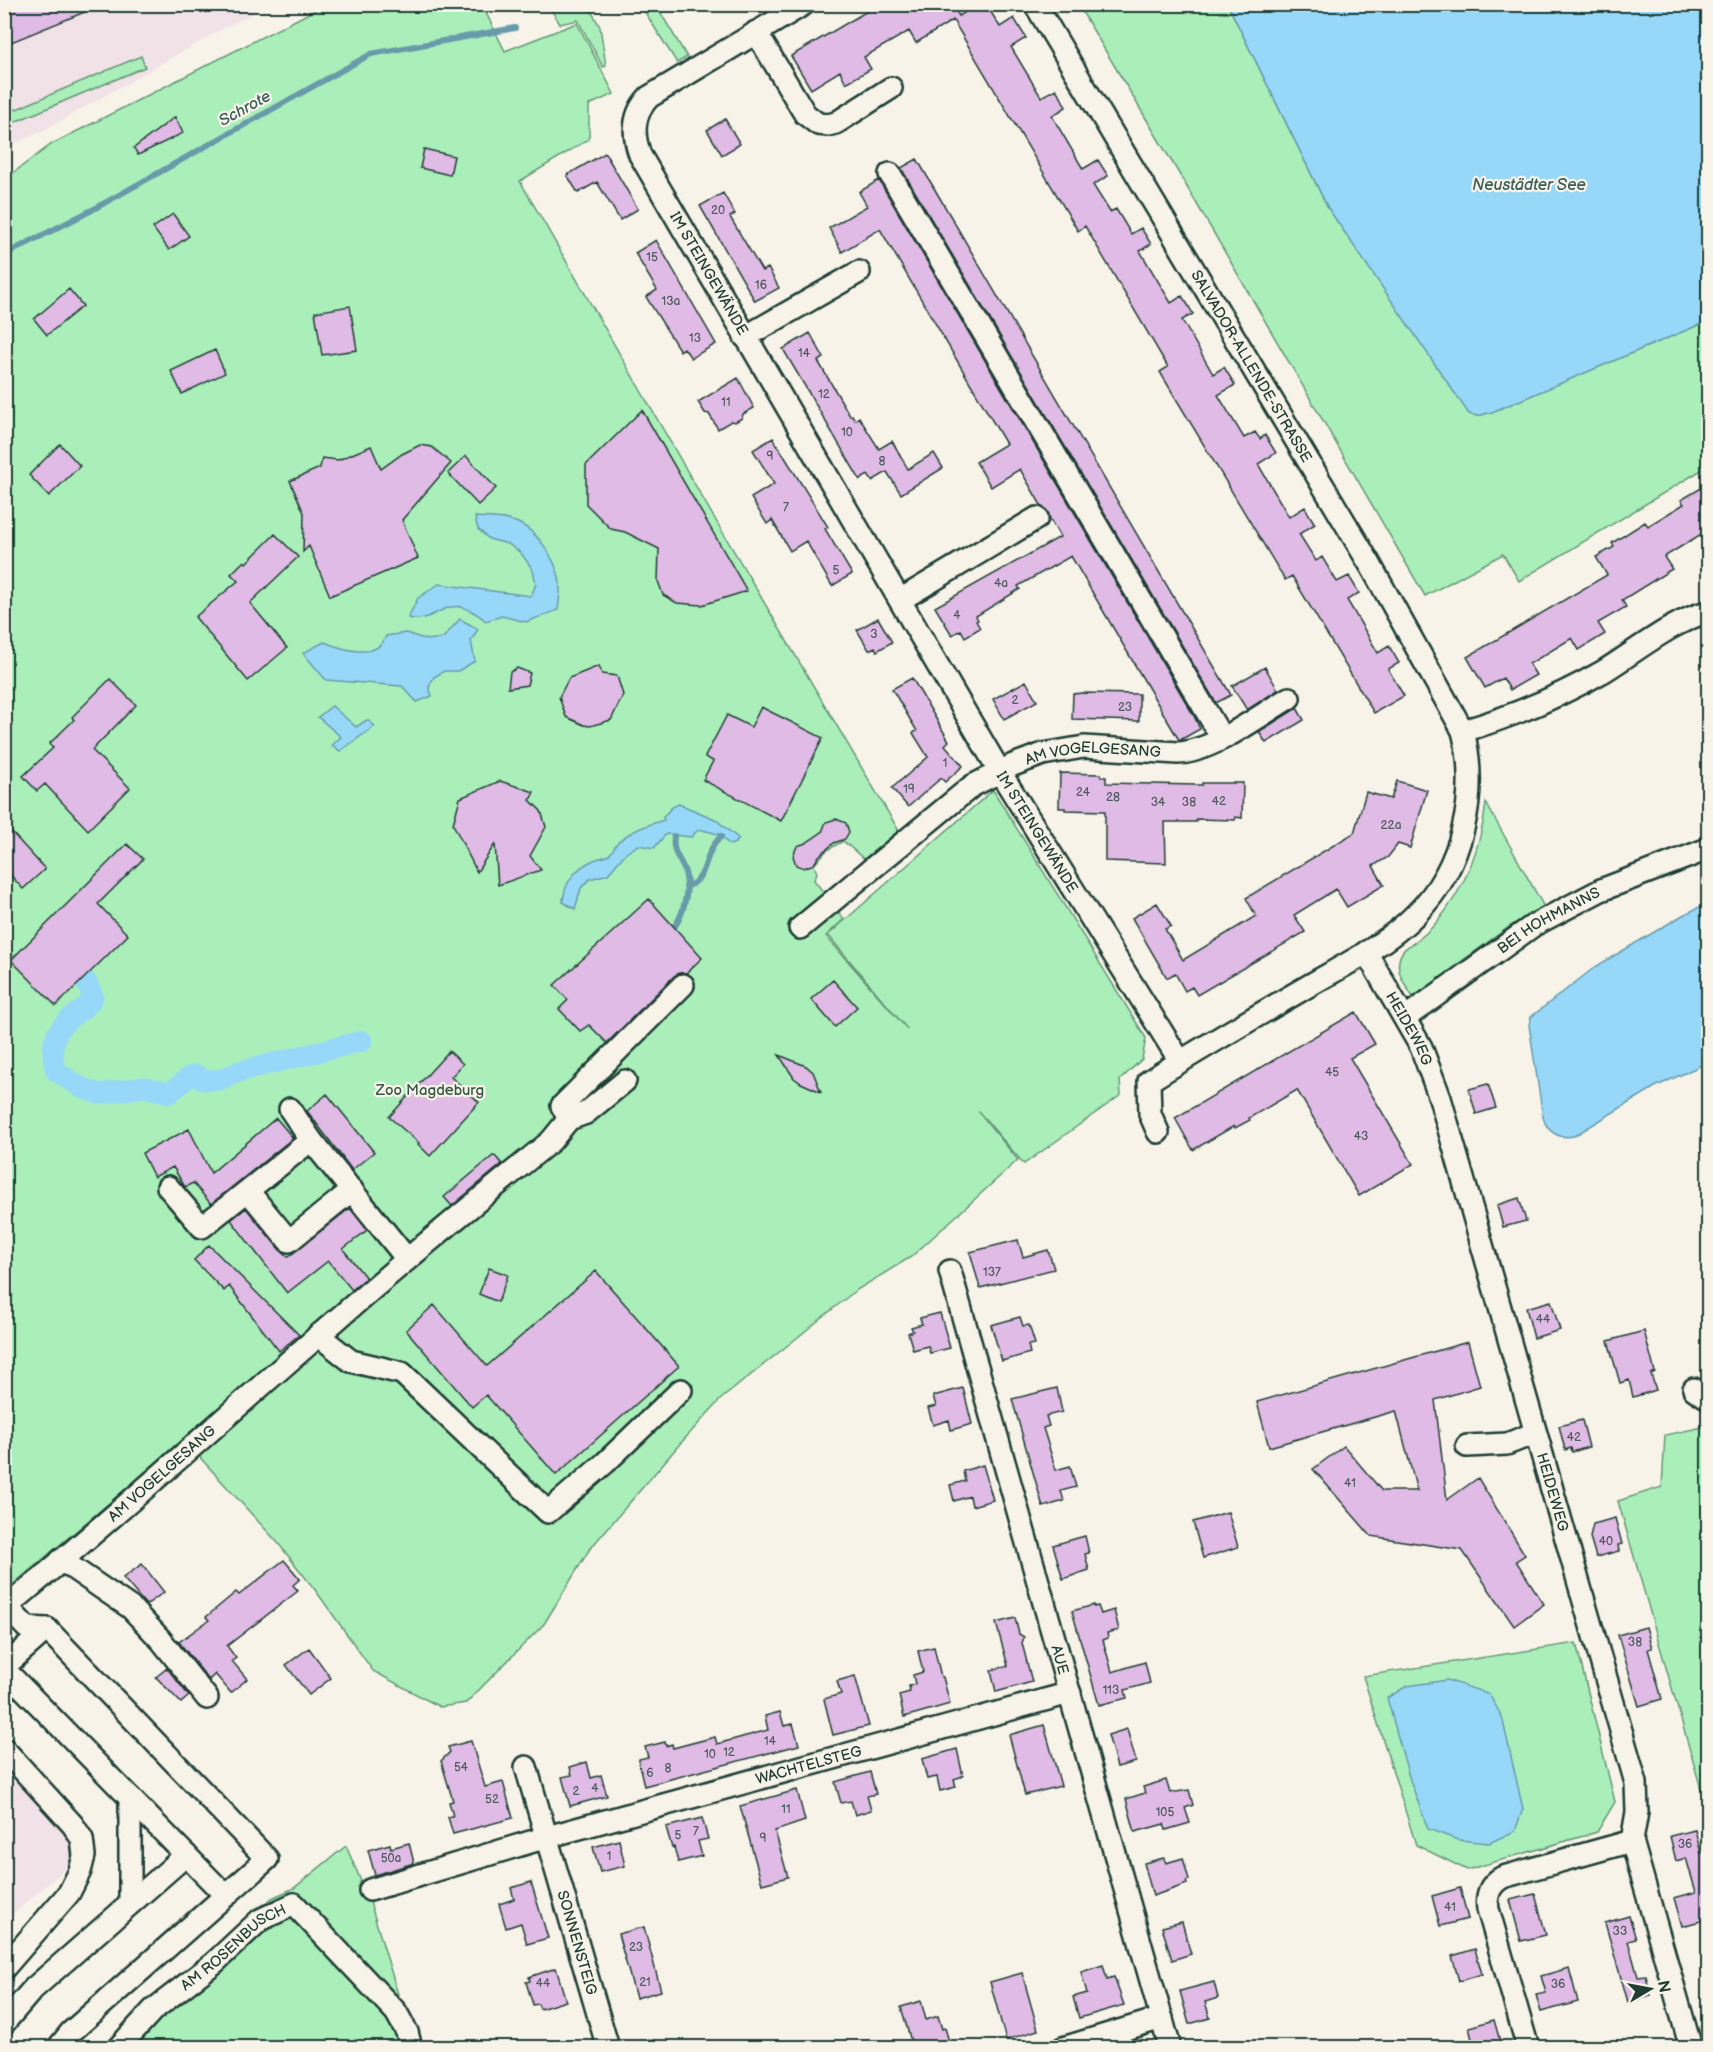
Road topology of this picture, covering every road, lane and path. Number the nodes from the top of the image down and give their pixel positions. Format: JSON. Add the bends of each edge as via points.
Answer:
{"nodes":[{"id":1,"x":804,"y":4,"type":"edge"},
{"id":2,"x":1035,"y":4,"type":"edge"},
{"id":3,"x":756,"y":33,"type":"junction"},
{"id":4,"x":891,"y":88,"type":"dead end"},
{"id":5,"x":890,"y":174,"type":"dead end"},
{"id":6,"x":860,"y":272,"type":"dead end"},
{"id":7,"x":745,"y":337,"type":"junction"},
{"id":8,"x":1037,"y":518,"type":"dead end"},
{"id":9,"x":900,"y":600,"type":"junction"},
{"id":10,"x":1708,"y":612,"type":"edge"},
{"id":11,"x":1289,"y":698,"type":"dead end"},
{"id":12,"x":1463,"y":731,"type":"junction"},
{"id":13,"x":1222,"y":738,"type":"junction"},
{"id":14,"x":1000,"y":772,"type":"junction"},
{"id":15,"x":1708,"y":849,"type":"edge"},
{"id":16,"x":800,"y":928,"type":"dead end"},
{"id":17,"x":1366,"y":952,"type":"junction"},
{"id":18,"x":683,"y":985,"type":"dead end"},
{"id":19,"x":1405,"y":1018,"type":"junction"},
{"id":20,"x":1180,"y":1061,"type":"junction"},
{"id":21,"x":625,"y":1081,"type":"dead end"},
{"id":22,"x":290,"y":1109,"type":"dead end"},
{"id":23,"x":569,"y":1119,"type":"junction"},
{"id":24,"x":1158,"y":1132,"type":"dead end"},
{"id":25,"x":311,"y":1140,"type":"junction"},
{"id":26,"x":168,"y":1187,"type":"dead end"},
{"id":27,"x":352,"y":1190,"type":"junction"},
{"id":28,"x":248,"y":1191,"type":"junction"},
{"id":29,"x":407,"y":1259,"type":"junction"},
{"id":30,"x":950,"y":1271,"type":"dead end"},
{"id":31,"x":318,"y":1335,"type":"junction"},
{"id":32,"x":681,"y":1390,"type":"dead end"},
{"id":33,"x":1535,"y":1433,"type":"junction"},
{"id":34,"x":1467,"y":1446,"type":"dead end"},
{"id":35,"x":61,"y":1560,"type":"junction"},
{"id":36,"x":6,"y":1608,"type":"edge"},
{"id":37,"x":47,"y":1629,"type":"junction"},
{"id":38,"x":4,"y":1668,"type":"edge"},
{"id":39,"x":1070,"y":1692,"type":"junction"},
{"id":40,"x":207,"y":1698,"type":"dead end"},
{"id":41,"x":4,"y":1749,"type":"edge"},
{"id":42,"x":526,"y":1767,"type":"dead end"},
{"id":43,"x":130,"y":1798,"type":"junction"},
{"id":44,"x":547,"y":1837,"type":"junction"},
{"id":45,"x":1632,"y":1841,"type":"junction"},
{"id":46,"x":186,"y":1855,"type":"junction"},
{"id":47,"x":370,"y":1890,"type":"dead end"},
{"id":48,"x":226,"y":1896,"type":"junction"},
{"id":49,"x":130,"y":1903,"type":"junction"},
{"id":50,"x":4,"y":1968,"type":"edge"},
{"id":51,"x":1162,"y":2018,"type":"junction"},
{"id":52,"x":4,"y":2023,"type":"edge"},
{"id":53,"x":58,"y":2048,"type":"edge"},
{"id":54,"x":118,"y":2048,"type":"edge"},
{"id":55,"x":411,"y":2048,"type":"edge"},
{"id":56,"x":608,"y":2048,"type":"edge"},
{"id":57,"x":1063,"y":2048,"type":"edge"},
{"id":58,"x":1170,"y":2048,"type":"edge"},
{"id":59,"x":1527,"y":2048,"type":"edge"},
{"id":60,"x":1691,"y":2048,"type":"edge"}],
"edges":[{"from":1,"to":3,"type":"street","name":"IM STEINGEWÄNDE"},
{"from":2,"to":12,"type":"street","name":"SALVADOR-ALLENDE-STRASSE","via":[[1371,566]]},
{"from":3,"to":4,"type":"street","via":[[803,111],[815,122],[838,122]]},
{"from":3,"to":7,"type":"street","name":"IM STEINGEWÄNDE","via":[[649,97],[639,110],[634,130],[642,162]]},
{"from":5,"to":13,"type":"street"},
{"from":6,"to":7,"type":"street"},
{"from":7,"to":9,"type":"street","name":"IM STEINGEWÄNDE"},
{"from":8,"to":9,"type":"street"},
{"from":9,"to":14,"type":"street","name":"IM STEINGEWÄNDE"},
{"from":10,"to":12,"type":"street","via":[[1686,620],[1561,694]]},
{"from":11,"to":13,"type":"street","name":"AM VOGELGESANG"},
{"from":12,"to":17,"type":"street","name":"SALVADOR-ALLENDE-STRASSE","via":[[1469,792],[1454,856],[1416,914]]},
{"from":13,"to":14,"type":"street","name":"AM VOGELGESANG","via":[[1183,753],[1071,748],[1035,756]]},
{"from":14,"to":16,"type":"street","name":"AM VOGELGESANG","via":[[972,786]]},
{"from":14,"to":20,"type":"street","name":"IM STEINGEWÄNDE"},
{"from":15,"to":19,"type":"street","name":"BEI HOHMANNS","via":[[1601,890],[1534,925]]},
{"from":17,"to":19,"type":"street","name":"HEIDEWEG"},
{"from":17,"to":20,"type":"street"},
{"from":18,"to":23,"type":"street","via":[[562,1106]]},
{"from":19,"to":33,"type":"street","name":"HEIDEWEG","via":[[1434,1078]]},
{"from":20,"to":24,"type":"street","via":[[1149,1081],[1150,1114]]},
{"from":21,"to":23,"type":"street","via":[[586,1113]]},
{"from":22,"to":25,"type":"street"},
{"from":23,"to":29,"type":"street","name":"AM VOGELGESANG","via":[[551,1141]]},
{"from":25,"to":27,"type":"street"},
{"from":25,"to":28,"type":"street"},
{"from":26,"to":28,"type":"street","via":[[202,1227]]},
{"from":27,"to":28,"type":"street","via":[[289,1241]]},
{"from":27,"to":29,"type":"street"},
{"from":29,"to":31,"type":"street","name":"AM VOGELGESANG"},
{"from":30,"to":39,"type":"street","name":"AUE"},
{"from":31,"to":32,"type":"street","via":[[351,1361],[402,1373],[548,1512]]},
{"from":31,"to":35,"type":"street","name":"AM VOGELGESANG"},
{"from":33,"to":34,"type":"street","via":[[1507,1444]]},
{"from":33,"to":45,"type":"street","name":"HEIDEWEG","via":[[1636,1783]]},
{"from":35,"to":36,"type":"street","name":"AM VOGELGESANG"},
{"from":35,"to":40,"type":"street","via":[[131,1608]]},
{"from":36,"to":37,"type":"street","via":[[27,1628]]},
{"from":37,"to":38,"type":"street"},
{"from":37,"to":48,"type":"street","via":[[267,1859]]},
{"from":38,"to":43,"type":"street"},
{"from":39,"to":44,"type":"street","name":"WACHTELSTEG"},
{"from":39,"to":51,"type":"street","name":"AUE"},
{"from":41,"to":50,"type":"street","via":[[73,1825],[82,1839],[84,1856],[69,1893]]},
{"from":42,"to":44,"type":"street","name":"SONNENSTEIG"},
{"from":43,"to":46,"type":"street"},
{"from":43,"to":49,"type":"street"},
{"from":44,"to":47,"type":"street"},
{"from":44,"to":56,"type":"street","name":"SONNENSTEIG"},
{"from":45,"to":59,"type":"street","via":[[1503,1877],[1490,1887],[1488,1909]]},
{"from":45,"to":60,"type":"street","name":"HEIDEWEG"},
{"from":46,"to":48,"type":"street"},
{"from":46,"to":49,"type":"street"},
{"from":48,"to":53,"type":"street","via":[[71,2032]]},
{"from":49,"to":52,"type":"street","via":[[33,1989]]},
{"from":51,"to":57,"type":"street"},
{"from":51,"to":58,"type":"street","name":"AUE"},
{"from":54,"to":55,"type":"street","name":"AM ROSENBUSCH","via":[[153,2010],[214,1963],[260,1920],[294,1904],[396,2012]]}]}
